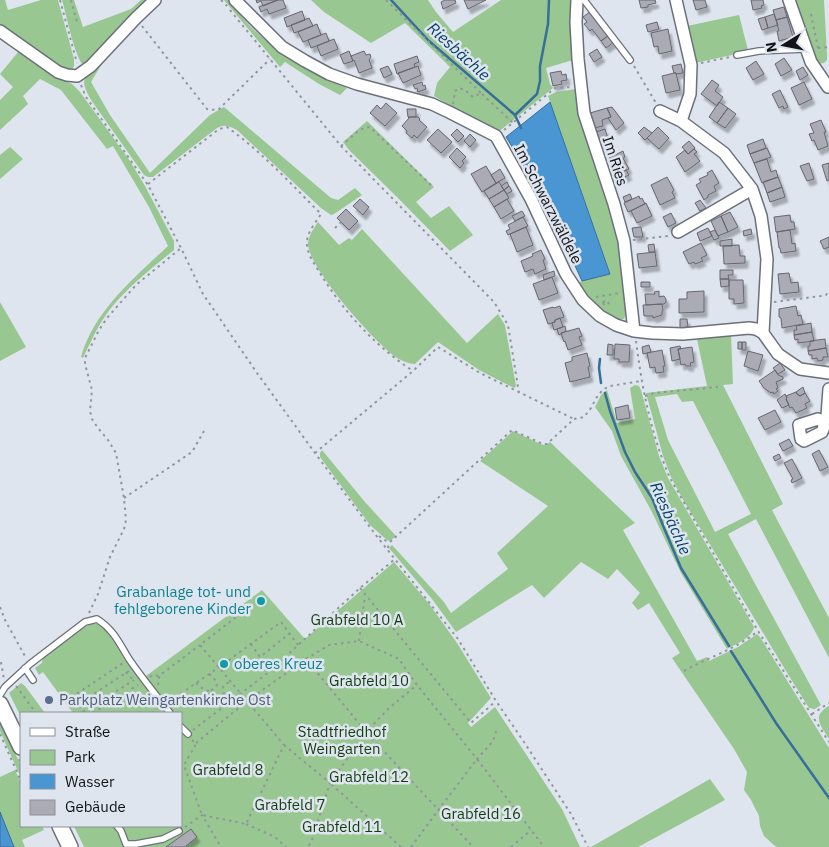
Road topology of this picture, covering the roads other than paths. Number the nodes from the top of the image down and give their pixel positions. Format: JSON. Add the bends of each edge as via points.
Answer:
{"nodes":[{"id":1,"x":155,"y":0,"type":"edge"},
{"id":2,"x":235,"y":0,"type":"edge"},
{"id":3,"x":577,"y":0,"type":"edge"},
{"id":4,"x":584,"y":0,"type":"edge"},
{"id":5,"x":676,"y":0,"type":"edge"},
{"id":6,"x":789,"y":0,"type":"edge"},
{"id":7,"x":0,"y":31,"type":"edge"},
{"id":8,"x":805,"y":49,"type":"junction"},
{"id":9,"x":737,"y":55,"type":"road end"},
{"id":10,"x":630,"y":60,"type":"road end"},
{"id":11,"x":829,"y":74,"type":"edge"},
{"id":12,"x":829,"y":89,"type":"edge"},
{"id":13,"x":660,"y":111,"type":"road end"},
{"id":14,"x":681,"y":121,"type":"junction"},
{"id":15,"x":752,"y":189,"type":"junction"},
{"id":16,"x":678,"y":232,"type":"road end"},
{"id":17,"x":634,"y":331,"type":"junction"},
{"id":18,"x":763,"y":333,"type":"junction"},
{"id":19,"x":829,"y":373,"type":"edge"},
{"id":20,"x":829,"y":389,"type":"edge"},
{"id":21,"x":823,"y":422,"type":"dead end"},
{"id":22,"x":27,"y":666,"type":"junction"},
{"id":23,"x":33,"y":680,"type":"dead end"},
{"id":24,"x":0,"y":695,"type":"edge"},
{"id":25,"x":0,"y":704,"type":"edge"},
{"id":26,"x":169,"y":712,"type":"edge"},
{"id":27,"x":182,"y":728,"type":"edge"},
{"id":28,"x":188,"y":734,"type":"road end"},
{"id":29,"x":20,"y":745,"type":"edge"},
{"id":30,"x":60,"y":827,"type":"edge"},
{"id":31,"x":118,"y":827,"type":"edge"},
{"id":32,"x":179,"y":830,"type":"road end"},
{"id":33,"x":125,"y":846,"type":"edge"},
{"id":34,"x":70,"y":847,"type":"edge"}],
"edges":[{"from":1,"to":7,"type":"street","via":[[91,66],[77,76],[58,72]]},
{"from":2,"to":17,"type":"street","name":"Im Schwarzwäldele","via":[[282,47],[305,62],[357,84],[432,104],[496,136],[531,199],[566,274],[583,300],[600,316]]},
{"from":3,"to":17,"type":"street","name":"Im Ries","via":[[578,59],[584,113],[624,241]]},
{"from":4,"to":10,"type":"lane"},
{"from":5,"to":14,"type":"street","via":[[691,65],[690,94]]},
{"from":6,"to":8,"type":"street"},
{"from":8,"to":9,"type":"lane","via":[[759,50]]},
{"from":8,"to":12,"type":"street"},
{"from":11,"to":12,"type":"street"},
{"from":13,"to":14,"type":"street"},
{"from":14,"to":15,"type":"street","via":[[724,153]]},
{"from":15,"to":16,"type":"street"},
{"from":15,"to":18,"type":"street","via":[[761,216],[767,260]]},
{"from":17,"to":18,"type":"street","name":"Im Schwarzwäldele","via":[[683,334],[749,328]]},
{"from":18,"to":19,"type":"street","via":[[778,354],[800,369]]},
{"from":20,"to":21,"type":"street","via":[[827,416]]},
{"from":22,"to":23,"type":"lane"},
{"from":22,"to":24,"type":"lane"},
{"from":22,"to":26,"type":"lane","via":[[85,622],[97,620],[113,633]]},
{"from":25,"to":29,"type":"street"},
{"from":27,"to":28,"type":"lane"},
{"from":30,"to":34,"type":"street"},
{"from":31,"to":33,"type":"lane"},
{"from":32,"to":33,"type":"lane","via":[[163,839]]}]}
